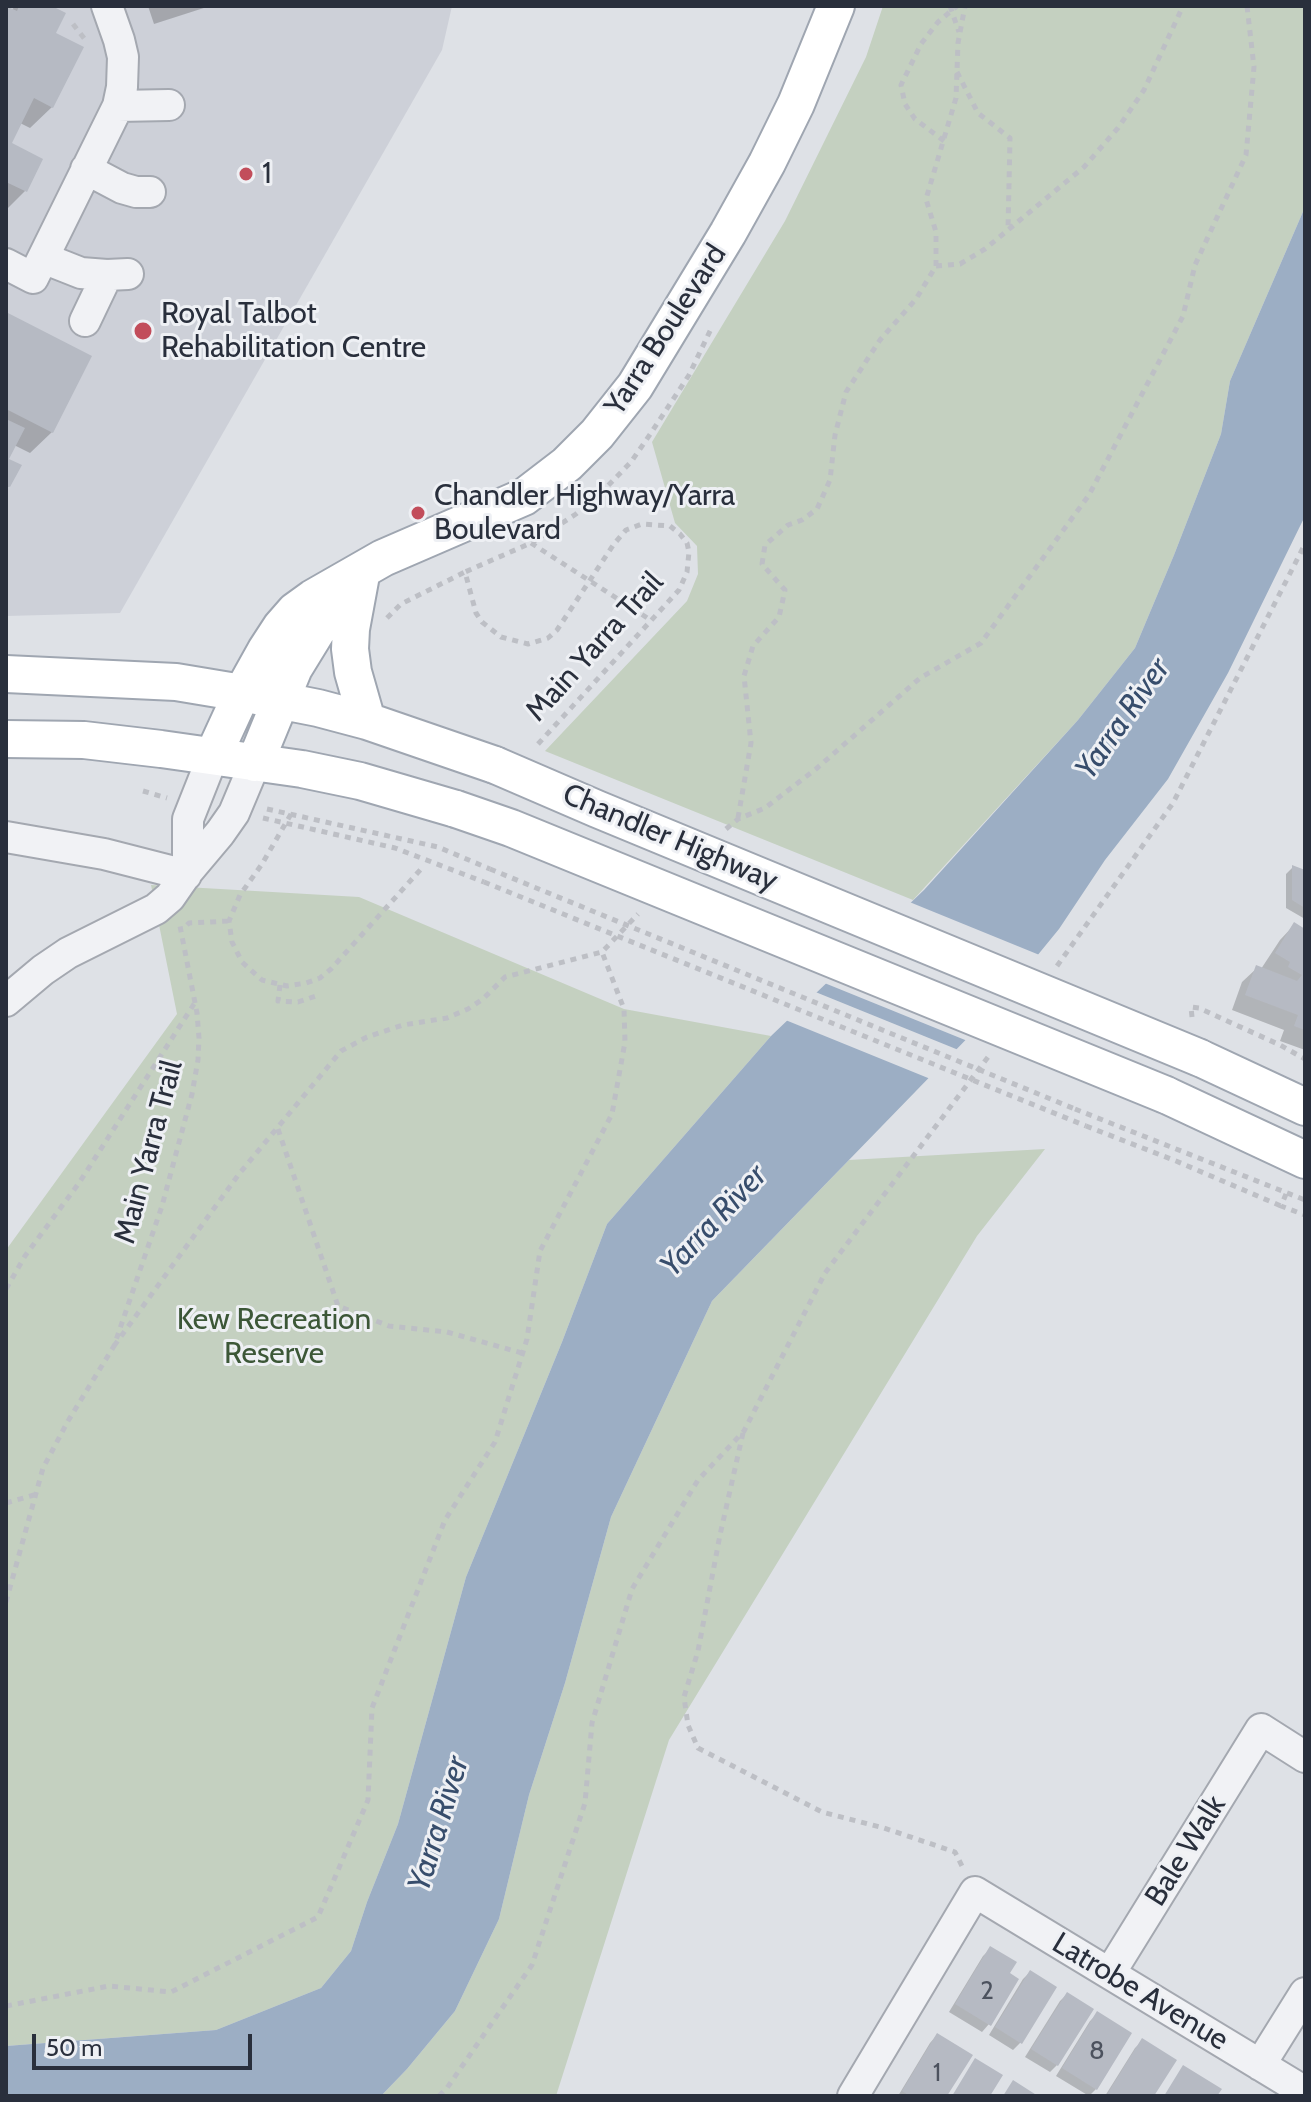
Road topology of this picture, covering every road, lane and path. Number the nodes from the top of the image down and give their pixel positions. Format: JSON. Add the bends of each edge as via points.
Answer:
{"nodes":[{"id":1,"x":107,"y":6,"type":"edge"},
{"id":2,"x":836,"y":6,"type":"edge"},
{"id":3,"x":965,"y":6,"type":"edge"},
{"id":4,"x":1183,"y":6,"type":"edge"},
{"id":5,"x":1247,"y":6,"type":"edge"},
{"id":6,"x":953,"y":7,"type":"edge"},
{"id":7,"x":960,"y":33,"type":"junction"},
{"id":8,"x":957,"y":72,"type":"junction"},
{"id":9,"x":169,"y":105,"type":"dead end"},
{"id":10,"x":118,"y":106,"type":"junction"},
{"id":11,"x":944,"y":141,"type":"junction"},
{"id":12,"x":86,"y":169,"type":"junction"},
{"id":13,"x":150,"y":192,"type":"dead end"},
{"id":14,"x":1008,"y":231,"type":"junction"},
{"id":15,"x":43,"y":258,"type":"junction"},
{"id":16,"x":6,"y":264,"type":"edge"},
{"id":17,"x":936,"y":266,"type":"junction"},
{"id":18,"x":85,"y":321,"type":"dead end"},
{"id":19,"x":531,"y":543,"type":"dead end"},
{"id":20,"x":1305,"y":544,"type":"edge"},
{"id":21,"x":465,"y":572,"type":"dead end"},
{"id":22,"x":355,"y":574,"type":"junction"},
{"id":23,"x":591,"y":581,"type":"junction"},
{"id":24,"x":385,"y":619,"type":"dead end"},
{"id":25,"x":652,"y":621,"type":"junction"},
{"id":26,"x":501,"y":637,"type":"dead end"},
{"id":27,"x":6,"y":674,"type":"edge"},
{"id":28,"x":242,"y":693,"type":"junction"},
{"id":29,"x":280,"y":701,"type":"junction"},
{"id":30,"x":367,"y":721,"type":"junction"},
{"id":31,"x":6,"y":739,"type":"edge"},
{"id":32,"x":538,"y":744,"type":"dead end"},
{"id":33,"x":213,"y":756,"type":"junction"},
{"id":34,"x":255,"y":763,"type":"junction"},
{"id":35,"x":738,"y":819,"type":"junction"},
{"id":36,"x":286,"y":823,"type":"junction"},
{"id":37,"x":6,"y":837,"type":"edge"},
{"id":38,"x":716,"y":838,"type":"dead end"},
{"id":39,"x":421,"y":869,"type":"dead end"},
{"id":40,"x":187,"y":873,"type":"junction"},
{"id":41,"x":643,"y":909,"type":"dead end"},
{"id":42,"x":229,"y":921,"type":"junction"},
{"id":43,"x":602,"y":952,"type":"junction"},
{"id":44,"x":1050,"y":975,"type":"dead end"},
{"id":45,"x":280,"y":985,"type":"junction"},
{"id":46,"x":316,"y":996,"type":"dead end"},
{"id":47,"x":6,"y":1001,"type":"edge"},
{"id":48,"x":194,"y":1004,"type":"junction"},
{"id":49,"x":1192,"y":1017,"type":"dead end"},
{"id":50,"x":989,"y":1055,"type":"dead end"},
{"id":51,"x":1305,"y":1059,"type":"edge"},
{"id":52,"x":1305,"y":1107,"type":"edge"},
{"id":53,"x":278,"y":1128,"type":"junction"},
{"id":54,"x":1180,"y":1150,"type":"junction"},
{"id":55,"x":1305,"y":1160,"type":"edge"},
{"id":56,"x":1176,"y":1161,"type":"junction"},
{"id":57,"x":1286,"y":1194,"type":"junction"},
{"id":58,"x":1305,"y":1200,"type":"edge"},
{"id":59,"x":1281,"y":1206,"type":"junction"},
{"id":60,"x":1305,"y":1215,"type":"edge"},
{"id":61,"x":6,"y":1289,"type":"edge"},
{"id":62,"x":114,"y":1346,"type":"junction"},
{"id":63,"x":522,"y":1353,"type":"junction"},
{"id":64,"x":744,"y":1431,"type":"junction"},
{"id":65,"x":34,"y":1495,"type":"junction"},
{"id":66,"x":6,"y":1503,"type":"edge"},
{"id":67,"x":6,"y":1602,"type":"edge"},
{"id":68,"x":1305,"y":1757,"type":"edge"},
{"id":69,"x":975,"y":1892,"type":"junction"},
{"id":70,"x":1110,"y":1973,"type":"junction"},
{"id":71,"x":1305,"y":1993,"type":"edge"},
{"id":72,"x":6,"y":2006,"type":"edge"},
{"id":73,"x":1260,"y":2065,"type":"junction"},
{"id":74,"x":1305,"y":2092,"type":"edge"},
{"id":75,"x":439,"y":2096,"type":"edge"},
{"id":76,"x":853,"y":2096,"type":"edge"}],
"edges":[{"from":1,"to":10,"type":"street","via":[[123,57]]},
{"from":2,"to":22,"type":"main road","name":"Yarra Boulevard","via":[[802,92],[728,233],[635,386],[597,434],[524,497]]},
{"from":3,"to":7,"type":"path"},
{"from":4,"to":14,"type":"path","via":[[1144,90],[1118,128],[1084,167]]},
{"from":5,"to":35,"type":"path","via":[[1254,67],[1246,155],[1195,265],[1183,316],[1089,495],[981,643],[920,678],[816,769],[765,808]]},
{"from":6,"to":7,"type":"path"},
{"from":6,"to":11,"type":"path","via":[[921,44],[901,85],[915,119]]},
{"from":7,"to":8,"type":"path"},
{"from":8,"to":11,"type":"path"},
{"from":8,"to":14,"type":"path","via":[[978,113],[1010,138]]},
{"from":9,"to":10,"type":"street"},
{"from":10,"to":12,"type":"street"},
{"from":11,"to":17,"type":"path","via":[[926,199],[936,232]]},
{"from":12,"to":13,"type":"street","via":[[122,188]]},
{"from":12,"to":15,"type":"street"},
{"from":14,"to":17,"type":"path","via":[[960,264]]},
{"from":15,"to":16,"type":"street","via":[[33,278]]},
{"from":15,"to":18,"type":"street","via":[[81,273],[118,274]]},
{"from":17,"to":35,"type":"path","via":[[846,392],[830,480],[817,509],[765,545],[762,564],[785,590],[779,617],[753,646],[744,676],[751,743]]},
{"from":19,"to":23,"type":"path"},
{"from":20,"to":44,"type":"path","via":[[1173,803]]},
{"from":21,"to":24,"type":"path","via":[[401,604]]},
{"from":22,"to":28,"type":"main road","name":"Yarra Boulevard","via":[[288,618]]},
{"from":22,"to":29,"type":"main road","via":[[299,658]]},
{"from":22,"to":30,"type":"main road","via":[[350,649]]},
{"from":23,"to":25,"type":"path"},
{"from":23,"to":25,"type":"path","name":"Main Yarra Trail","via":[[626,530],[642,524],[670,526],[687,543],[687,572]]},
{"from":23,"to":26,"type":"path","name":"Main Yarra Trail","via":[[548,638],[528,644]]},
{"from":25,"to":32,"type":"path","name":"Main Yarra Trail"},
{"from":27,"to":28,"type":"main road","name":"Chandler Highway","via":[[176,682]]},
{"from":28,"to":29,"type":"main road","name":"Chandler Highway"},
{"from":28,"to":33,"type":"main road","name":"Yarra Boulevard"},
{"from":29,"to":30,"type":"main road","name":"Chandler Highway"},
{"from":29,"to":34,"type":"main road"},
{"from":30,"to":52,"type":"main road","name":"Chandler Highway","bridge":true,"via":[[495,765],[1200,1058]]},
{"from":31,"to":33,"type":"main road","name":"Chandler Highway","via":[[84,740]]},
{"from":33,"to":34,"type":"main road","name":"Chandler Highway"},
{"from":33,"to":40,"type":"street","via":[[188,819]]},
{"from":34,"to":40,"type":"street","via":[[234,813]]},
{"from":34,"to":55,"type":"main road","name":"Chandler Highway","bridge":true,"via":[[360,781],[525,834],[1166,1095]]},
{"from":35,"to":38,"type":"path"},
{"from":36,"to":42,"type":"path"},
{"from":36,"to":54,"type":"path","bridge":true,"via":[[291,814],[438,847]]},
{"from":36,"to":56,"type":"path","bridge":true,"via":[[395,848]]},
{"from":37,"to":40,"type":"street"},
{"from":39,"to":45,"type":"path","via":[[325,974],[306,983]]},
{"from":40,"to":47,"type":"street","via":[[156,909],[68,953]]},
{"from":41,"to":43,"type":"path"},
{"from":42,"to":45,"type":"path","via":[[242,962],[262,980]]},
{"from":42,"to":48,"type":"path","name":"Main Yarra Trail","via":[[189,923],[181,930]]},
{"from":43,"to":53,"type":"path","via":[[505,977],[468,1009],[403,1025],[341,1051]]},
{"from":43,"to":63,"type":"path","via":[[624,1009],[618,1086],[612,1114],[540,1251]]},
{"from":45,"to":46,"type":"path","via":[[278,1001]]},
{"from":48,"to":61,"type":"path"},
{"from":48,"to":62,"type":"path","name":"Main Yarra Trail","via":[[199,1049],[192,1094],[162,1206]]},
{"from":49,"to":51,"type":"path","via":[[1191,1007],[1199,1008]]},
{"from":50,"to":64,"type":"path","via":[[825,1273]]},
{"from":53,"to":62,"type":"path"},
{"from":53,"to":63,"type":"path","via":[[338,1306],[389,1326],[447,1332]]},
{"from":54,"to":56,"type":"path"},
{"from":54,"to":57,"type":"path"},
{"from":56,"to":59,"type":"path"},
{"from":57,"to":58,"type":"path"},
{"from":57,"to":59,"type":"path"},
{"from":59,"to":60,"type":"path"},
{"from":62,"to":65,"type":"path","name":"Main Yarra Trail","via":[[49,1456]]},
{"from":63,"to":72,"type":"path","via":[[495,1442],[445,1520],[372,1708],[368,1800],[318,1917],[171,1992],[109,1986]]},
{"from":64,"to":69,"type":"path","via":[[684,1697],[698,1748],[822,1812],[955,1852]]},
{"from":64,"to":75,"type":"path","via":[[698,1480],[632,1589],[592,1723],[585,1803],[532,1965]]},
{"from":65,"to":66,"type":"path"},
{"from":65,"to":67,"type":"path","name":"Main Yarra Trail"},
{"from":68,"to":70,"type":"street","name":"Bale Walk","via":[[1261,1729]]},
{"from":69,"to":70,"type":"street","name":"Latrobe Avenue"},
{"from":69,"to":76,"type":"street"},
{"from":70,"to":73,"type":"street","name":"Latrobe Avenue"},
{"from":71,"to":73,"type":"street"},
{"from":73,"to":74,"type":"street","name":"Latrobe Avenue"}]}
